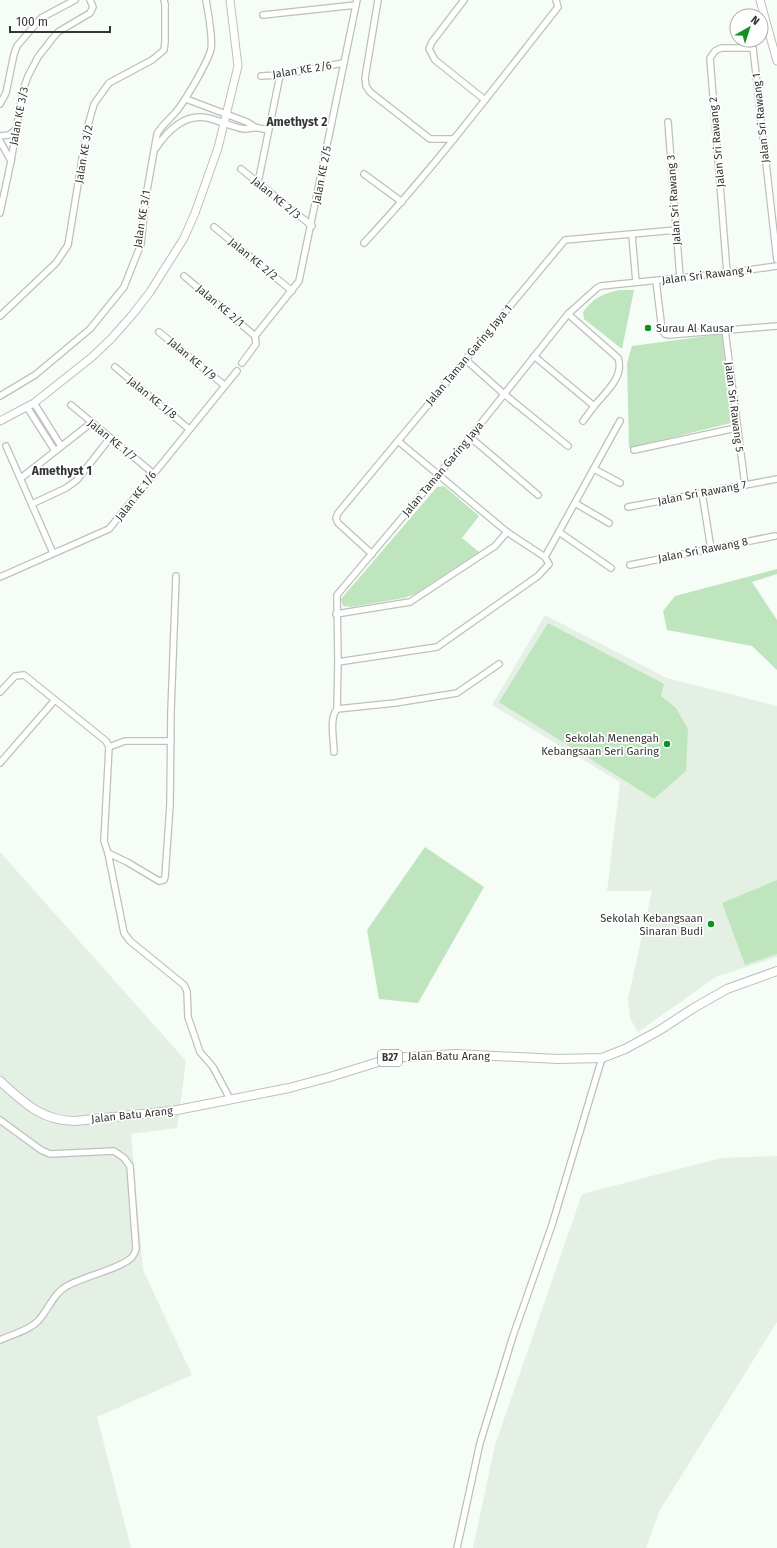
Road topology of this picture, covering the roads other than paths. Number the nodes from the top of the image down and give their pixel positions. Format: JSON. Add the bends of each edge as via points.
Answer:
{"nodes":[{"id":1,"x":74,"y":0,"type":"edge"},
{"id":2,"x":90,"y":0,"type":"edge"},
{"id":3,"x":164,"y":0,"type":"edge"},
{"id":4,"x":206,"y":0,"type":"edge"},
{"id":5,"x":230,"y":0,"type":"edge"},
{"id":6,"x":378,"y":0,"type":"edge"},
{"id":7,"x":464,"y":0,"type":"edge"},
{"id":8,"x":556,"y":0,"type":"edge"},
{"id":9,"x":356,"y":2,"type":"edge"},
{"id":10,"x":759,"y":2,"type":"edge"},
{"id":11,"x":263,"y":15,"type":"dead end"},
{"id":12,"x":729,"y":48,"type":"edge"},
{"id":13,"x":753,"y":48,"type":"edge"},
{"id":14,"x":777,"y":61,"type":"edge"},
{"id":15,"x":343,"y":63,"type":"junction"},
{"id":16,"x":280,"y":75,"type":"junction"},
{"id":17,"x":261,"y":76,"type":"dead end"},
{"id":18,"x":186,"y":99,"type":"junction"},
{"id":19,"x":485,"y":100,"type":"junction"},
{"id":20,"x":0,"y":104,"type":"edge"},
{"id":21,"x":226,"y":115,"type":"junction"},
{"id":22,"x":668,"y":122,"type":"dead end"},
{"id":23,"x":224,"y":123,"type":"junction"},
{"id":24,"x":255,"y":127,"type":"junction"},
{"id":25,"x":16,"y":130,"type":"junction"},
{"id":26,"x":268,"y":130,"type":"junction"},
{"id":27,"x":0,"y":136,"type":"edge"},
{"id":28,"x":454,"y":140,"type":"junction"},
{"id":29,"x":0,"y":141,"type":"edge"},
{"id":30,"x":154,"y":150,"type":"junction"},
{"id":31,"x":12,"y":161,"type":"junction"},
{"id":32,"x":240,"y":169,"type":"dead end"},
{"id":33,"x":364,"y":174,"type":"dead end"},
{"id":34,"x":258,"y":183,"type":"junction"},
{"id":35,"x":402,"y":202,"type":"junction"},
{"id":36,"x":0,"y":212,"type":"edge"},
{"id":37,"x":312,"y":226,"type":"junction"},
{"id":38,"x":214,"y":227,"type":"dead end"},
{"id":39,"x":676,"y":230,"type":"junction"},
{"id":40,"x":632,"y":235,"type":"junction"},
{"id":41,"x":364,"y":243,"type":"dead end"},
{"id":42,"x":777,"y":260,"type":"edge"},
{"id":43,"x":777,"y":266,"type":"edge"},
{"id":44,"x":727,"y":273,"type":"junction"},
{"id":45,"x":184,"y":276,"type":"dead end"},
{"id":46,"x":680,"y":278,"type":"junction"},
{"id":47,"x":656,"y":281,"type":"junction"},
{"id":48,"x":636,"y":282,"type":"junction"},
{"id":49,"x":292,"y":291,"type":"junction"},
{"id":50,"x":568,"y":314,"type":"junction"},
{"id":51,"x":0,"y":316,"type":"edge"},
{"id":52,"x":777,"y":326,"type":"edge"},
{"id":53,"x":725,"y":330,"type":"junction"},
{"id":54,"x":160,"y":332,"type":"dead end"},
{"id":55,"x":255,"y":336,"type":"junction"},
{"id":56,"x":534,"y":356,"type":"junction"},
{"id":57,"x":466,"y":360,"type":"junction"},
{"id":58,"x":242,"y":363,"type":"dead end"},
{"id":59,"x":115,"y":367,"type":"dead end"},
{"id":60,"x":237,"y":370,"type":"dead end"},
{"id":61,"x":224,"y":385,"type":"junction"},
{"id":62,"x":504,"y":394,"type":"junction"},
{"id":63,"x":0,"y":396,"type":"edge"},
{"id":64,"x":34,"y":403,"type":"junction"},
{"id":65,"x":71,"y":405,"type":"dead end"},
{"id":66,"x":594,"y":406,"type":"junction"},
{"id":67,"x":27,"y":407,"type":"junction"},
{"id":68,"x":0,"y":421,"type":"edge"},
{"id":69,"x":583,"y":421,"type":"dead end"},
{"id":70,"x":620,"y":422,"type":"dead end"},
{"id":71,"x":91,"y":423,"type":"junction"},
{"id":72,"x":736,"y":428,"type":"junction"},
{"id":73,"x":189,"y":429,"type":"junction"},
{"id":74,"x":470,"y":437,"type":"junction"},
{"id":75,"x":110,"y":438,"type":"junction"},
{"id":76,"x":398,"y":440,"type":"junction"},
{"id":77,"x":6,"y":446,"type":"dead end"},
{"id":78,"x":61,"y":446,"type":"junction"},
{"id":79,"x":568,"y":446,"type":"dead end"},
{"id":80,"x":634,"y":450,"type":"dead end"},
{"id":81,"x":55,"y":451,"type":"junction"},
{"id":82,"x":594,"y":468,"type":"junction"},
{"id":83,"x":154,"y":474,"type":"junction"},
{"id":84,"x":439,"y":475,"type":"junction"},
{"id":85,"x":21,"y":478,"type":"junction"},
{"id":86,"x":777,"y":479,"type":"edge"},
{"id":87,"x":620,"y":484,"type":"dead end"},
{"id":88,"x":745,"y":485,"type":"junction"},
{"id":89,"x":702,"y":493,"type":"junction"},
{"id":90,"x":538,"y":495,"type":"dead end"},
{"id":91,"x":575,"y":503,"type":"junction"},
{"id":92,"x":32,"y":504,"type":"junction"},
{"id":93,"x":628,"y":507,"type":"dead end"},
{"id":94,"x":610,"y":523,"type":"dead end"},
{"id":95,"x":507,"y":532,"type":"junction"},
{"id":96,"x":559,"y":532,"type":"junction"},
{"id":97,"x":775,"y":536,"type":"dead end"},
{"id":98,"x":711,"y":549,"type":"junction"},
{"id":99,"x":54,"y":553,"type":"junction"},
{"id":100,"x":372,"y":554,"type":"junction"},
{"id":101,"x":545,"y":557,"type":"junction"},
{"id":102,"x":630,"y":565,"type":"dead end"},
{"id":103,"x":611,"y":568,"type":"dead end"},
{"id":104,"x":0,"y":576,"type":"edge"},
{"id":105,"x":176,"y":576,"type":"dead end"},
{"id":106,"x":336,"y":614,"type":"junction"},
{"id":107,"x":338,"y":662,"type":"junction"},
{"id":108,"x":498,"y":664,"type":"dead end"},
{"id":109,"x":0,"y":692,"type":"edge"},
{"id":110,"x":54,"y":701,"type":"junction"},
{"id":111,"x":337,"y":709,"type":"junction"},
{"id":112,"x":170,"y":741,"type":"junction"},
{"id":113,"x":109,"y":746,"type":"junction"},
{"id":114,"x":334,"y":752,"type":"dead end"},
{"id":115,"x":0,"y":763,"type":"edge"},
{"id":116,"x":108,"y":853,"type":"junction"},
{"id":117,"x":777,"y":971,"type":"edge"},
{"id":118,"x":602,"y":1058,"type":"junction"},
{"id":119,"x":0,"y":1081,"type":"edge"},
{"id":120,"x":230,"y":1099,"type":"junction"},
{"id":121,"x":0,"y":1120,"type":"edge"},
{"id":122,"x":0,"y":1340,"type":"edge"},
{"id":123,"x":457,"y":1548,"type":"edge"}],
"edges":[{"from":1,"to":20,"type":"street","name":"Jalan KE 3/3","via":[[41,18],[17,46],[6,93]]},
{"from":2,"to":25,"type":"street","name":"Jalan KE 3/3","via":[[93,7],[90,13],[58,32],[34,63],[23,90]]},
{"from":3,"to":51,"type":"street","name":"Jalan KE 3/2","via":[[164,50],[152,60],[109,83],[94,104],[87,129],[68,245],[56,263]]},
{"from":4,"to":18,"type":"street","name":"Jalan KE 3/1","via":[[211,48]]},
{"from":5,"to":21,"type":"street","via":[[238,66]]},
{"from":6,"to":28,"type":"street","via":[[365,78],[366,86],[370,92],[430,139]]},
{"from":7,"to":19,"type":"street","via":[[429,49],[435,60]]},
{"from":8,"to":19,"type":"street","via":[[558,6]]},
{"from":9,"to":11,"type":"street"},
{"from":9,"to":15,"type":"street","name":"Jalan KE 2/5"},
{"from":10,"to":14,"type":"street"},
{"from":12,"to":44,"type":"street","name":"Jalan Sri Rawang 2","via":[[715,51],[710,58]]},
{"from":13,"to":42,"type":"street","name":"Jalan Sri Rawang 1"},
{"from":15,"to":16,"type":"street","name":"Jalan KE 2/6"},
{"from":15,"to":37,"type":"street","name":"Jalan KE 2/5"},
{"from":16,"to":17,"type":"street","name":"Jalan KE 2/6"},
{"from":16,"to":26,"type":"street"},
{"from":18,"to":21,"type":"street"},
{"from":18,"to":30,"type":"street","name":"Jalan KE 3/1","via":[[171,119],[161,127]]},
{"from":19,"to":28,"type":"street"},
{"from":21,"to":23,"type":"street"},
{"from":21,"to":24,"type":"street"},
{"from":22,"to":39,"type":"street","name":"Jalan Sri Rawang 3"},
{"from":23,"to":24,"type":"street","via":[[245,129]]},
{"from":23,"to":30,"type":"street","via":[[208,118],[186,119],[171,129]]},
{"from":23,"to":64,"type":"street","via":[[218,148],[190,226],[150,292],[92,357]]},
{"from":24,"to":26,"type":"street"},
{"from":25,"to":27,"type":"street","via":[[9,135]]},
{"from":25,"to":31,"type":"street","name":"Jalan KE 3/3"},
{"from":26,"to":34,"type":"street"},
{"from":28,"to":35,"type":"street"},
{"from":29,"to":31,"type":"street"},
{"from":30,"to":63,"type":"street","name":"Jalan KE 3/1","via":[[140,244],[124,287],[90,329],[35,375]]},
{"from":31,"to":36,"type":"street","name":"Jalan KE 3/3"},
{"from":32,"to":34,"type":"street","name":"Jalan KE 2/3"},
{"from":33,"to":35,"type":"street"},
{"from":34,"to":37,"type":"street","name":"Jalan KE 2/3"},
{"from":35,"to":41,"type":"street"},
{"from":37,"to":49,"type":"street","name":"Jalan KE 2/5","via":[[299,281]]},
{"from":38,"to":49,"type":"street","name":"Jalan KE 2/2"},
{"from":39,"to":40,"type":"street","name":"Jalan Taman Garing Jaya 1"},
{"from":39,"to":46,"type":"street","name":"Jalan Sri Rawang 3"},
{"from":40,"to":48,"type":"street"},
{"from":40,"to":57,"type":"street","name":"Jalan Taman Garing Jaya 1","via":[[565,240]]},
{"from":43,"to":44,"type":"street","name":"Jalan Sri Rawang 4"},
{"from":44,"to":46,"type":"street","name":"Jalan Sri Rawang 4"},
{"from":45,"to":55,"type":"street","name":"Jalan KE 2/1"},
{"from":46,"to":47,"type":"street","name":"Jalan Sri Rawang 4"},
{"from":47,"to":48,"type":"street","name":"Jalan Sri Rawang 4"},
{"from":47,"to":53,"type":"street","via":[[662,330],[665,334]]},
{"from":48,"to":50,"type":"street","name":"Jalan Taman Garing Jaya","via":[[597,288]]},
{"from":49,"to":55,"type":"street","name":"Jalan KE 2/5"},
{"from":50,"to":56,"type":"street","name":"Jalan Taman Garing Jaya"},
{"from":50,"to":66,"type":"street","via":[[618,358],[620,363],[615,379]]},
{"from":52,"to":53,"type":"street"},
{"from":53,"to":72,"type":"street","name":"Jalan Sri Rawang 5"},
{"from":54,"to":61,"type":"street","name":"Jalan KE 1/9"},
{"from":55,"to":58,"type":"street","via":[[256,344]]},
{"from":56,"to":62,"type":"street","name":"Jalan Taman Garing Jaya"},
{"from":56,"to":66,"type":"street"},
{"from":57,"to":62,"type":"street"},
{"from":57,"to":76,"type":"street","name":"Jalan Taman Garing Jaya 1"},
{"from":59,"to":73,"type":"street","name":"Jalan KE 1/8"},
{"from":60,"to":61,"type":"street","name":"Jalan KE 1/6"},
{"from":61,"to":73,"type":"street","name":"Jalan KE 1/6"},
{"from":62,"to":74,"type":"street","name":"Jalan Taman Garing Jaya"},
{"from":62,"to":79,"type":"street"},
{"from":64,"to":67,"type":"street"},
{"from":64,"to":78,"type":"street"},
{"from":65,"to":71,"type":"street","name":"Jalan KE 1/7"},
{"from":66,"to":69,"type":"street"},
{"from":67,"to":68,"type":"street"},
{"from":67,"to":81,"type":"street"},
{"from":70,"to":82,"type":"street"},
{"from":71,"to":75,"type":"street","name":"Jalan KE 1/7"},
{"from":71,"to":78,"type":"street"},
{"from":72,"to":80,"type":"street"},
{"from":72,"to":88,"type":"street","name":"Jalan Sri Rawang 5"},
{"from":73,"to":83,"type":"street","name":"Jalan KE 1/6"},
{"from":74,"to":84,"type":"street","name":"Jalan Taman Garing Jaya"},
{"from":74,"to":90,"type":"street"},
{"from":75,"to":83,"type":"street","name":"Jalan KE 1/7"},
{"from":75,"to":92,"type":"street","via":[[77,480]]},
{"from":76,"to":84,"type":"street"},
{"from":76,"to":100,"type":"street","name":"Jalan Taman Garing Jaya 1","via":[[336,518],[338,523]]},
{"from":77,"to":85,"type":"street"},
{"from":78,"to":81,"type":"street"},
{"from":81,"to":85,"type":"street"},
{"from":82,"to":87,"type":"street"},
{"from":82,"to":91,"type":"street"},
{"from":83,"to":99,"type":"street","name":"Jalan KE 1/6","via":[[109,529]]},
{"from":84,"to":95,"type":"street"},
{"from":84,"to":100,"type":"street","name":"Jalan Taman Garing Jaya"},
{"from":85,"to":92,"type":"street"},
{"from":86,"to":88,"type":"street","name":"Jalan Sri Rawang 7"},
{"from":88,"to":89,"type":"street","name":"Jalan Sri Rawang 7"},
{"from":89,"to":93,"type":"street","name":"Jalan Sri Rawang 7"},
{"from":89,"to":98,"type":"street"},
{"from":91,"to":94,"type":"street"},
{"from":91,"to":96,"type":"street"},
{"from":92,"to":99,"type":"street"},
{"from":95,"to":101,"type":"street"},
{"from":95,"to":106,"type":"street","via":[[495,546],[410,602]]},
{"from":96,"to":101,"type":"street"},
{"from":96,"to":103,"type":"street"},
{"from":97,"to":98,"type":"street","name":"Jalan Sri Rawang 8"},
{"from":98,"to":102,"type":"street","name":"Jalan Sri Rawang 8"},
{"from":99,"to":104,"type":"street","name":"Jalan KE 1/6"},
{"from":100,"to":106,"type":"street","name":"Jalan Taman Garing Jaya","via":[[337,595]]},
{"from":101,"to":107,"type":"street","via":[[549,564],[538,576],[437,647]]},
{"from":105,"to":112,"type":"street"},
{"from":106,"to":107,"type":"street","name":"Jalan Taman Garing Jaya"},
{"from":107,"to":111,"type":"street","name":"Jalan Taman Garing Jaya"},
{"from":108,"to":111,"type":"street","via":[[457,693]]},
{"from":109,"to":110,"type":"street","via":[[20,674]]},
{"from":110,"to":113,"type":"street"},
{"from":110,"to":115,"type":"street"},
{"from":111,"to":114,"type":"street","name":"Jalan Taman Garing Jaya","via":[[332,722]]},
{"from":112,"to":113,"type":"street","via":[[125,741]]},
{"from":112,"to":116,"type":"street","via":[[170,805],[164,880],[159,881]]},
{"from":113,"to":116,"type":"street","via":[[104,841]]},
{"from":116,"to":120,"type":"street","via":[[124,933],[130,941],[184,985],[187,991],[188,1017],[200,1052],[212,1067]]},
{"from":117,"to":118,"type":"main road","name":"Jalan Batu Arang","number":"B27","via":[[727,988],[626,1050]]},
{"from":118,"to":120,"type":"main road","name":"Jalan Batu Arang","number":"B27","via":[[558,1059],[455,1054],[391,1058],[289,1088]]},
{"from":118,"to":123,"type":"street","via":[[552,1225],[513,1336],[480,1443]]},
{"from":119,"to":120,"type":"main road","name":"Jalan Batu Arang","number":"B27","via":[[29,1106],[61,1121],[172,1111]]},
{"from":121,"to":122,"type":"street","via":[[50,1154],[114,1151],[124,1158],[130,1166],[136,1249],[132,1258],[123,1264],[66,1286],[31,1327]]}]}
